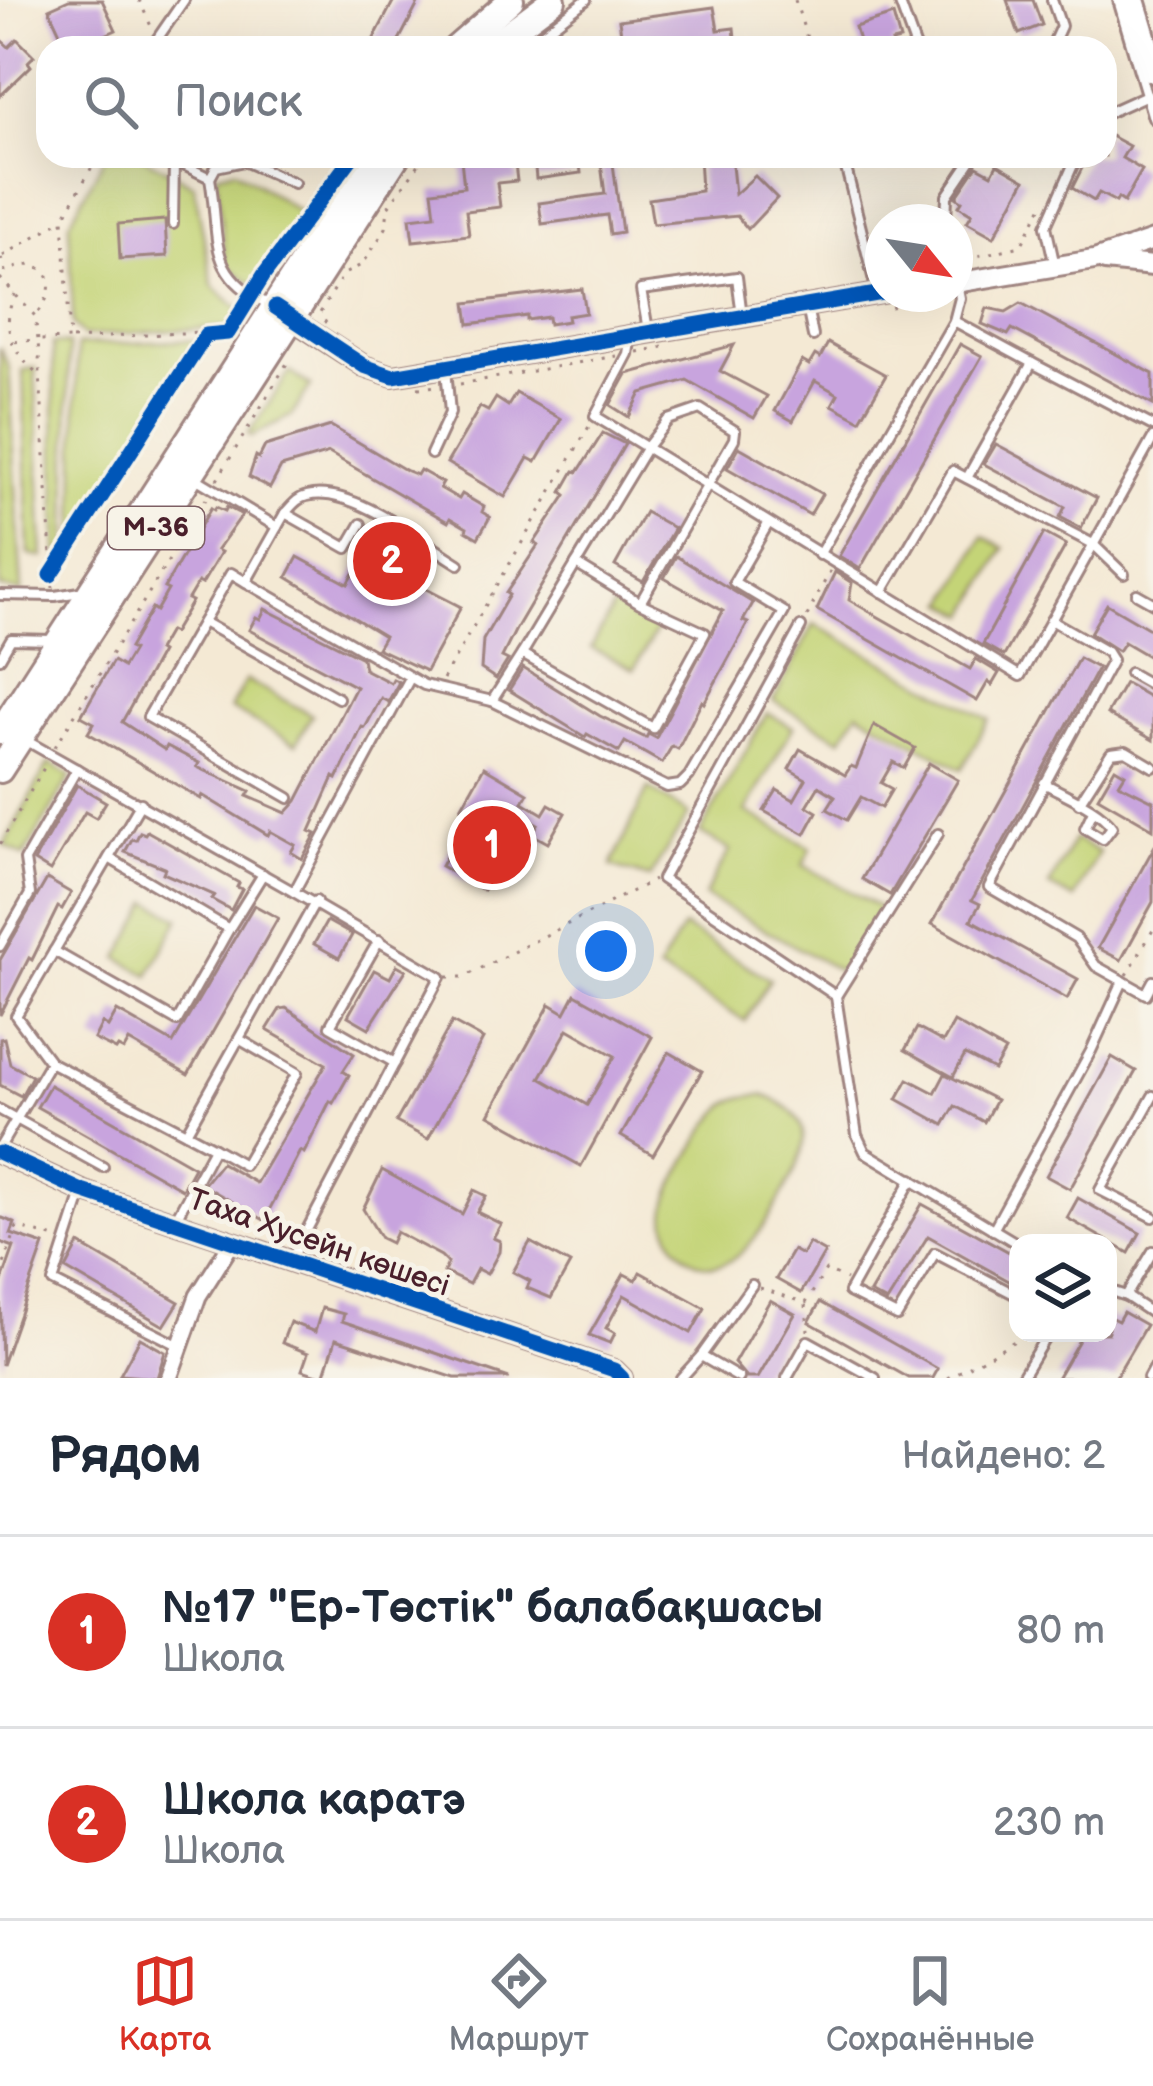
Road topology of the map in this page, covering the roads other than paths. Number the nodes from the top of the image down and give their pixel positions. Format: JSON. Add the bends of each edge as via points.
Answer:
{"nodes":[{"id":1,"x":184,"y":0,"type":"edge"},
{"id":2,"x":511,"y":0,"type":"edge"},
{"id":3,"x":553,"y":0,"type":"edge"},
{"id":4,"x":586,"y":0,"type":"edge"},
{"id":5,"x":1052,"y":0,"type":"edge"},
{"id":6,"x":1118,"y":0,"type":"edge"},
{"id":7,"x":1132,"y":0,"type":"edge"},
{"id":8,"x":899,"y":1,"type":"edge"},
{"id":9,"x":158,"y":36,"type":"edge"},
{"id":10,"x":470,"y":36,"type":"edge"},
{"id":11,"x":505,"y":36,"type":"edge"},
{"id":12,"x":538,"y":36,"type":"edge"},
{"id":13,"x":912,"y":36,"type":"edge"},
{"id":14,"x":1056,"y":36,"type":"edge"},
{"id":15,"x":1150,"y":82,"type":"edge"},
{"id":16,"x":1117,"y":105,"type":"edge"},
{"id":17,"x":1153,"y":118,"type":"edge"},
{"id":18,"x":170,"y":168,"type":"edge"},
{"id":19,"x":190,"y":168,"type":"edge"},
{"id":20,"x":215,"y":168,"type":"edge"},
{"id":21,"x":260,"y":168,"type":"edge"},
{"id":22,"x":364,"y":168,"type":"edge"},
{"id":23,"x":389,"y":168,"type":"edge"},
{"id":24,"x":846,"y":168,"type":"edge"},
{"id":25,"x":966,"y":168,"type":"edge"},
{"id":26,"x":1072,"y":168,"type":"edge"},
{"id":27,"x":210,"y":178,"type":"junction"},
{"id":28,"x":295,"y":183,"type":"dead end"},
{"id":29,"x":947,"y":204,"type":"edge"},
{"id":30,"x":173,"y":224,"type":"dead end"},
{"id":31,"x":865,"y":238,"type":"edge"},
{"id":32,"x":1153,"y":240,"type":"edge"},
{"id":33,"x":1094,"y":260,"type":"junction"},
{"id":34,"x":1153,"y":266,"type":"edge"},
{"id":35,"x":1055,"y":268,"type":"junction"},
{"id":36,"x":973,"y":277,"type":"edge"},
{"id":37,"x":865,"y":296,"type":"edge"},
{"id":38,"x":807,"y":305,"type":"junction"},
{"id":39,"x":956,"y":312,"type":"edge"},
{"id":40,"x":284,"y":314,"type":"junction"},
{"id":41,"x":742,"y":316,"type":"junction"},
{"id":42,"x":954,"y":321,"type":"junction"},
{"id":43,"x":640,"y":333,"type":"junction"},
{"id":44,"x":813,"y":336,"type":"dead end"},
{"id":45,"x":1032,"y":363,"type":"junction"},
{"id":46,"x":446,"y":367,"type":"junction"},
{"id":47,"x":1153,"y":426,"type":"edge"},
{"id":48,"x":1153,"y":438,"type":"edge"},
{"id":49,"x":647,"y":447,"type":"junction"},
{"id":50,"x":430,"y":454,"type":"dead end"},
{"id":51,"x":967,"y":478,"type":"junction"},
{"id":52,"x":202,"y":481,"type":"junction"},
{"id":53,"x":709,"y":487,"type":"junction"},
{"id":54,"x":285,"y":513,"type":"junction"},
{"id":55,"x":361,"y":524,"type":"dead end"},
{"id":56,"x":768,"y":524,"type":"junction"},
{"id":57,"x":277,"y":526,"type":"junction"},
{"id":58,"x":1093,"y":544,"type":"junction"},
{"id":59,"x":819,"y":555,"type":"junction"},
{"id":60,"x":459,"y":564,"type":"dead end"},
{"id":61,"x":576,"y":564,"type":"junction"},
{"id":62,"x":1124,"y":574,"type":"dead end"},
{"id":63,"x":245,"y":582,"type":"junction"},
{"id":64,"x":93,"y":589,"type":"junction"},
{"id":65,"x":882,"y":592,"type":"junction"},
{"id":66,"x":1137,"y":593,"type":"dead end"},
{"id":67,"x":0,"y":595,"type":"edge"},
{"id":68,"x":640,"y":603,"type":"junction"},
{"id":69,"x":1153,"y":603,"type":"edge"},
{"id":70,"x":1051,"y":620,"type":"junction"},
{"id":71,"x":203,"y":622,"type":"junction"},
{"id":72,"x":802,"y":627,"type":"road end"},
{"id":73,"x":59,"y":640,"type":"junction"},
{"id":74,"x":522,"y":654,"type":"junction"},
{"id":75,"x":0,"y":658,"type":"edge"},
{"id":76,"x":1130,"y":674,"type":"dead end"},
{"id":77,"x":410,"y":678,"type":"junction"},
{"id":78,"x":1153,"y":686,"type":"edge"},
{"id":79,"x":338,"y":698,"type":"dead end"},
{"id":80,"x":492,"y":701,"type":"junction"},
{"id":81,"x":9,"y":734,"type":"edge"},
{"id":82,"x":1153,"y":767,"type":"edge"},
{"id":83,"x":77,"y":769,"type":"junction"},
{"id":84,"x":0,"y":770,"type":"edge"},
{"id":85,"x":1044,"y":784,"type":"junction"},
{"id":86,"x":289,"y":798,"type":"dead end"},
{"id":87,"x":141,"y":803,"type":"junction"},
{"id":88,"x":1079,"y":803,"type":"junction"},
{"id":89,"x":1093,"y":811,"type":"dead end"},
{"id":90,"x":938,"y":834,"type":"dead end"},
{"id":91,"x":109,"y":858,"type":"junction"},
{"id":92,"x":263,"y":874,"type":"junction"},
{"id":93,"x":294,"y":892,"type":"junction"},
{"id":94,"x":316,"y":901,"type":"junction"},
{"id":95,"x":229,"y":929,"type":"junction"},
{"id":96,"x":379,"y":940,"type":"junction"},
{"id":97,"x":0,"y":946,"type":"edge"},
{"id":98,"x":54,"y":951,"type":"junction"},
{"id":99,"x":1123,"y":981,"type":"junction"},
{"id":100,"x":1153,"y":981,"type":"edge"},
{"id":101,"x":836,"y":996,"type":"junction"},
{"id":102,"x":239,"y":1039,"type":"junction"},
{"id":103,"x":50,"y":1062,"type":"junction"},
{"id":104,"x":394,"y":1063,"type":"junction"},
{"id":105,"x":1153,"y":1096,"type":"edge"},
{"id":106,"x":0,"y":1110,"type":"edge"},
{"id":107,"x":17,"y":1120,"type":"junction"},
{"id":108,"x":186,"y":1133,"type":"junction"},
{"id":109,"x":214,"y":1148,"type":"junction"},
{"id":110,"x":0,"y":1150,"type":"edge"},
{"id":111,"x":103,"y":1167,"type":"dead end"},
{"id":112,"x":912,"y":1179,"type":"junction"},
{"id":113,"x":82,"y":1191,"type":"junction"},
{"id":114,"x":1153,"y":1217,"type":"edge"},
{"id":115,"x":173,"y":1223,"type":"junction"},
{"id":116,"x":993,"y":1230,"type":"junction"},
{"id":117,"x":1009,"y":1239,"type":"edge"},
{"id":118,"x":232,"y":1244,"type":"junction"},
{"id":119,"x":1153,"y":1251,"type":"edge"},
{"id":120,"x":290,"y":1263,"type":"junction"},
{"id":121,"x":752,"y":1285,"type":"road end"},
{"id":122,"x":1009,"y":1291,"type":"edge"},
{"id":123,"x":1117,"y":1293,"type":"edge"},
{"id":124,"x":1126,"y":1296,"type":"junction"},
{"id":125,"x":1153,"y":1314,"type":"edge"},
{"id":126,"x":1043,"y":1342,"type":"edge"},
{"id":127,"x":180,"y":1346,"type":"junction"},
{"id":128,"x":701,"y":1356,"type":"junction"},
{"id":129,"x":1153,"y":1369,"type":"edge"},
{"id":130,"x":169,"y":1378,"type":"edge"},
{"id":131,"x":622,"y":1378,"type":"edge"},
{"id":132,"x":681,"y":1378,"type":"edge"},
{"id":133,"x":740,"y":1378,"type":"edge"},
{"id":134,"x":787,"y":1378,"type":"edge"},
{"id":135,"x":875,"y":1378,"type":"edge"},
{"id":136,"x":1022,"y":1378,"type":"edge"},
{"id":137,"x":1148,"y":1378,"type":"edge"}],
"edges":[{"from":1,"to":9,"type":"lane"},
{"from":2,"to":10,"type":"main road"},
{"from":3,"to":11,"type":"main road"},
{"from":4,"to":12,"type":"lane"},
{"from":5,"to":14,"type":"lane"},
{"from":6,"to":15,"type":"lane"},
{"from":7,"to":15,"type":"main road"},
{"from":8,"to":13,"type":"lane"},
{"from":15,"to":16,"type":"lane"},
{"from":15,"to":17,"type":"lane"},
{"from":18,"to":30,"type":"lane"},
{"from":19,"to":27,"type":"lane"},
{"from":20,"to":27,"type":"lane"},
{"from":21,"to":28,"type":"lane"},
{"from":22,"to":40,"type":"main road","number":"M-36"},
{"from":23,"to":40,"type":"main road","number":"M-36"},
{"from":24,"to":31,"type":"lane"},
{"from":25,"to":29,"type":"lane"},
{"from":26,"to":35,"type":"lane","via":[[1046,226]]},
{"from":27,"to":40,"type":"lane","via":[[229,279]]},
{"from":32,"to":33,"type":"street"},
{"from":33,"to":34,"type":"street"},
{"from":33,"to":35,"type":"street"},
{"from":35,"to":36,"type":"street"},
{"from":37,"to":38,"type":"street"},
{"from":38,"to":41,"type":"street"},
{"from":38,"to":44,"type":"lane"},
{"from":39,"to":42,"type":"lane"},
{"from":40,"to":46,"type":"street","via":[[364,366],[394,376]]},
{"from":40,"to":52,"type":"main road","number":"M-36"},
{"from":40,"to":64,"type":"main road","number":"M-36"},
{"from":41,"to":43,"type":"street"},
{"from":41,"to":43,"type":"lane","via":[[737,277],[641,290]]},
{"from":42,"to":45,"type":"lane"},
{"from":42,"to":59,"type":"lane"},
{"from":43,"to":46,"type":"street"},
{"from":43,"to":49,"type":"lane","via":[[595,416]]},
{"from":45,"to":47,"type":"lane"},
{"from":45,"to":51,"type":"lane"},
{"from":46,"to":50,"type":"lane","via":[[450,413]]},
{"from":48,"to":58,"type":"lane"},
{"from":49,"to":53,"type":"lane"},
{"from":49,"to":53,"type":"lane","via":[[683,412],[700,409],[730,424],[734,439]]},
{"from":49,"to":61,"type":"lane"},
{"from":51,"to":58,"type":"lane"},
{"from":51,"to":65,"type":"lane","via":[[949,472]]},
{"from":52,"to":57,"type":"lane"},
{"from":52,"to":81,"type":"main road","number":"M-36"},
{"from":53,"to":56,"type":"lane"},
{"from":53,"to":68,"type":"lane"},
{"from":54,"to":55,"type":"lane","via":[[347,548]]},
{"from":54,"to":57,"type":"lane"},
{"from":54,"to":60,"type":"lane","via":[[301,496],[351,500]]},
{"from":56,"to":59,"type":"lane"},
{"from":56,"to":80,"type":"lane","via":[[734,582],[784,612],[680,785],[654,783]]},
{"from":57,"to":63,"type":"lane"},
{"from":58,"to":62,"type":"lane"},
{"from":58,"to":70,"type":"lane"},
{"from":59,"to":65,"type":"lane"},
{"from":61,"to":68,"type":"lane"},
{"from":61,"to":74,"type":"lane"},
{"from":63,"to":71,"type":"lane","via":[[231,573]]},
{"from":63,"to":77,"type":"lane"},
{"from":64,"to":67,"type":"lane"},
{"from":64,"to":73,"type":"main road","number":"M-36"},
{"from":65,"to":70,"type":"lane","via":[[1020,676]]},
{"from":66,"to":69,"type":"lane"},
{"from":68,"to":74,"type":"lane","via":[[705,633],[653,728]]},
{"from":70,"to":85,"type":"lane","via":[[1112,660]]},
{"from":71,"to":79,"type":"lane"},
{"from":71,"to":86,"type":"lane","via":[[148,717]]},
{"from":72,"to":101,"type":"lane","via":[[662,879]]},
{"from":73,"to":75,"type":"lane","via":[[11,639]]},
{"from":73,"to":81,"type":"main road","number":"M-36"},
{"from":74,"to":80,"type":"lane"},
{"from":76,"to":78,"type":"lane"},
{"from":77,"to":80,"type":"lane"},
{"from":77,"to":93,"type":"lane"},
{"from":81,"to":83,"type":"lane"},
{"from":81,"to":84,"type":"main road","number":"M-36"},
{"from":82,"to":88,"type":"lane","via":[[1111,753]]},
{"from":83,"to":87,"type":"lane"},
{"from":83,"to":97,"type":"lane","via":[[26,860],[30,894]]},
{"from":85,"to":88,"type":"lane"},
{"from":85,"to":99,"type":"lane","via":[[988,887],[1076,938],[1096,966]]},
{"from":87,"to":91,"type":"lane"},
{"from":87,"to":92,"type":"lane"},
{"from":88,"to":89,"type":"lane"},
{"from":90,"to":101,"type":"lane"},
{"from":91,"to":95,"type":"lane"},
{"from":91,"to":98,"type":"lane"},
{"from":92,"to":93,"type":"lane"},
{"from":92,"to":95,"type":"lane"},
{"from":93,"to":94,"type":"lane"},
{"from":94,"to":96,"type":"lane"},
{"from":94,"to":102,"type":"lane"},
{"from":95,"to":98,"type":"lane","via":[[177,1021]]},
{"from":96,"to":104,"type":"lane","via":[[440,977]]},
{"from":96,"to":104,"type":"lane","via":[[330,1026]]},
{"from":98,"to":103,"type":"lane","via":[[16,1016]]},
{"from":99,"to":100,"type":"lane","via":[[1146,994]]},
{"from":99,"to":116,"type":"lane"},
{"from":101,"to":112,"type":"lane","via":[[857,1135],[865,1151]]},
{"from":102,"to":108,"type":"lane"},
{"from":102,"to":109,"type":"lane","via":[[297,1073],[244,1165]]},
{"from":103,"to":107,"type":"lane"},
{"from":103,"to":108,"type":"lane"},
{"from":104,"to":120,"type":"lane"},
{"from":105,"to":114,"type":"lane","via":[[1100,1190]]},
{"from":106,"to":107,"type":"lane"},
{"from":107,"to":110,"type":"lane"},
{"from":107,"to":111,"type":"lane"},
{"from":108,"to":109,"type":"lane"},
{"from":109,"to":115,"type":"lane"},
{"from":110,"to":113,"type":"street","name":"Таха Хусейн көшесі"},
{"from":112,"to":116,"type":"lane"},
{"from":112,"to":122,"type":"lane","via":[[849,1292],[897,1316],[935,1253]]},
{"from":113,"to":115,"type":"street","name":"Таха Хусейн көшесі"},
{"from":113,"to":127,"type":"lane","via":[[53,1282]]},
{"from":115,"to":118,"type":"street","name":"Таха Хусейн көшесі"},
{"from":116,"to":117,"type":"lane"},
{"from":118,"to":120,"type":"street","name":"Таха Хусейн көшесі"},
{"from":118,"to":127,"type":"street","via":[[198,1296]]},
{"from":119,"to":124,"type":"lane"},
{"from":120,"to":131,"type":"street","name":"Таха Хусейн көшесі"},
{"from":121,"to":128,"type":"lane"},
{"from":123,"to":124,"type":"lane"},
{"from":124,"to":125,"type":"lane"},
{"from":126,"to":136,"type":"lane"},
{"from":127,"to":130,"type":"street"},
{"from":128,"to":132,"type":"lane"},
{"from":128,"to":133,"type":"lane"},
{"from":129,"to":137,"type":"lane"},
{"from":134,"to":135,"type":"lane","via":[[808,1341]]}]}
